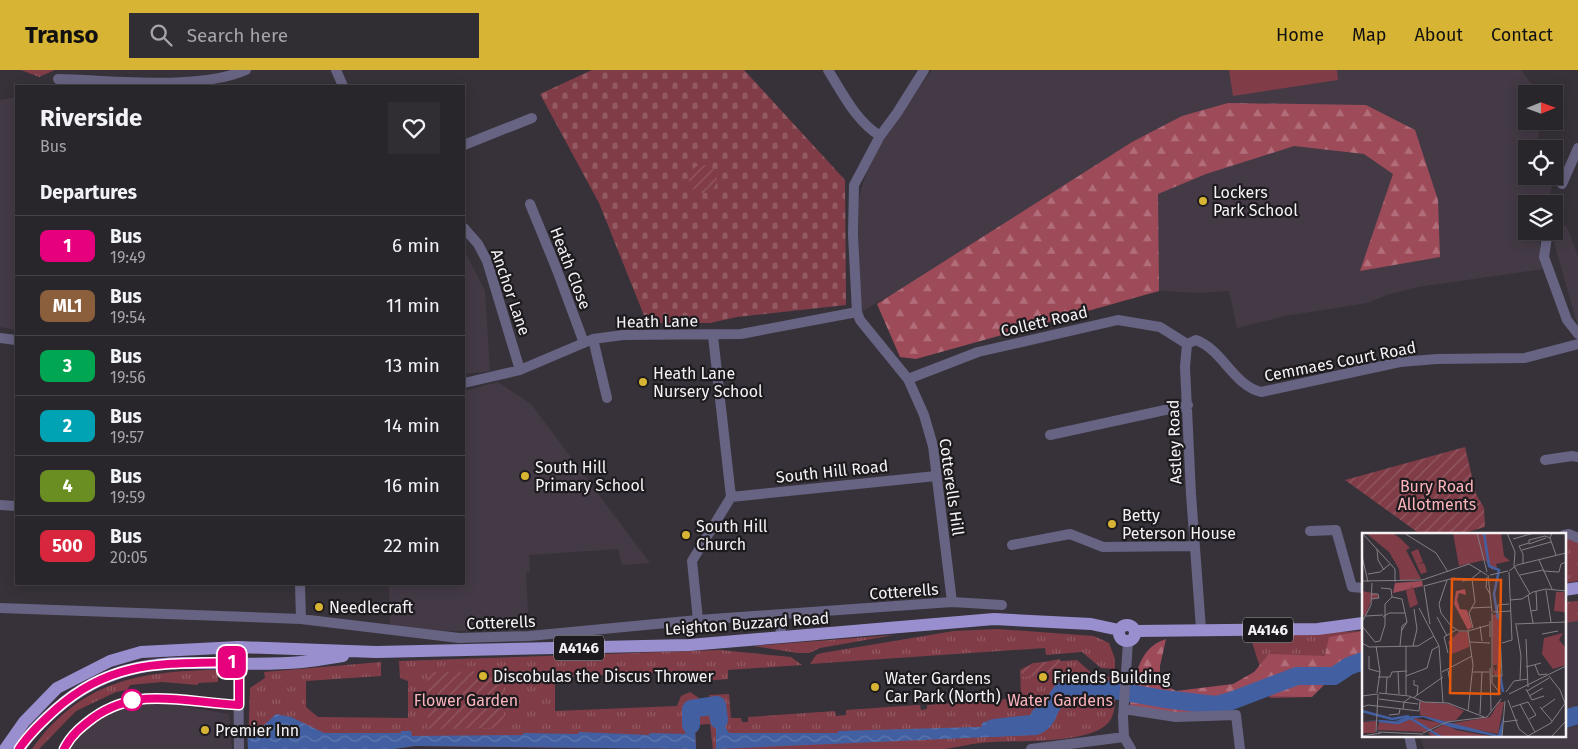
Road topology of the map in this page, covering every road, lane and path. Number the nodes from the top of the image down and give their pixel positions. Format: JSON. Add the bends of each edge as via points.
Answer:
{"nodes":[{"id":1,"x":246,"y":70,"type":"edge"},
{"id":2,"x":336,"y":70,"type":"edge"},
{"id":3,"x":828,"y":70,"type":"edge"},
{"id":4,"x":924,"y":70,"type":"edge"},
{"id":5,"x":58,"y":79,"type":"dead end"},
{"id":6,"x":343,"y":85,"type":"edge"},
{"id":7,"x":532,"y":118,"type":"dead end"},
{"id":8,"x":880,"y":136,"type":"junction"},
{"id":9,"x":465,"y":144,"type":"edge"},
{"id":10,"x":1578,"y":148,"type":"edge"},
{"id":11,"x":1563,"y":182,"type":"edge"},
{"id":12,"x":530,"y":204,"type":"dead end"},
{"id":13,"x":465,"y":229,"type":"edge"},
{"id":14,"x":1547,"y":240,"type":"edge"},
{"id":15,"x":856,"y":312,"type":"junction"},
{"id":16,"x":1578,"y":334,"type":"edge"},
{"id":17,"x":713,"y":336,"type":"junction"},
{"id":18,"x":0,"y":338,"type":"edge"},
{"id":19,"x":15,"y":340,"type":"edge"},
{"id":20,"x":588,"y":341,"type":"junction"},
{"id":21,"x":1187,"y":344,"type":"junction"},
{"id":22,"x":1578,"y":344,"type":"edge"},
{"id":23,"x":520,"y":370,"type":"junction"},
{"id":24,"x":908,"y":379,"type":"junction"},
{"id":25,"x":465,"y":383,"type":"edge"},
{"id":26,"x":607,"y":398,"type":"dead end"},
{"id":27,"x":1188,"y":406,"type":"junction"},
{"id":28,"x":1050,"y":435,"type":"dead end"},
{"id":29,"x":1578,"y":458,"type":"edge"},
{"id":30,"x":1545,"y":460,"type":"dead end"},
{"id":31,"x":936,"y":476,"type":"junction"},
{"id":32,"x":732,"y":497,"type":"junction"},
{"id":33,"x":0,"y":505,"type":"edge"},
{"id":34,"x":15,"y":506,"type":"edge"},
{"id":35,"x":1310,"y":531,"type":"dead end"},
{"id":36,"x":1566,"y":535,"type":"edge"},
{"id":37,"x":1578,"y":538,"type":"edge"},
{"id":38,"x":1012,"y":545,"type":"dead end"},
{"id":39,"x":1195,"y":546,"type":"junction"},
{"id":40,"x":300,"y":585,"type":"edge"},
{"id":41,"x":1362,"y":588,"type":"edge"},
{"id":42,"x":952,"y":602,"type":"junction"},
{"id":43,"x":1002,"y":605,"type":"dead end"},
{"id":44,"x":0,"y":608,"type":"edge"},
{"id":45,"x":780,"y":615,"type":"junction"},
{"id":46,"x":301,"y":619,"type":"junction"},
{"id":47,"x":698,"y":620,"type":"junction"},
{"id":48,"x":1362,"y":623,"type":"edge"},
{"id":49,"x":1201,"y":629,"type":"junction"},
{"id":50,"x":1131,"y":636,"type":"junction"},
{"id":51,"x":781,"y":637,"type":"junction"},
{"id":52,"x":238,"y":647,"type":"junction"},
{"id":53,"x":376,"y":652,"type":"junction"},
{"id":54,"x":239,"y":662,"type":"junction"},
{"id":55,"x":1124,"y":706,"type":"junction"},
{"id":56,"x":1409,"y":736,"type":"edge"},
{"id":57,"x":1124,"y":737,"type":"junction"},
{"id":58,"x":5,"y":749,"type":"edge"},
{"id":59,"x":19,"y":749,"type":"edge"},
{"id":60,"x":239,"y":749,"type":"edge"},
{"id":61,"x":1031,"y":749,"type":"edge"},
{"id":62,"x":1131,"y":749,"type":"edge"},
{"id":63,"x":1240,"y":749,"type":"edge"},
{"id":64,"x":1412,"y":749,"type":"edge"}],
"edges":[{"from":1,"to":5,"type":"street","via":[[229,78],[195,82]]},
{"from":2,"to":6,"type":"street"},
{"from":3,"to":8,"type":"street","via":[[855,114]]},
{"from":4,"to":8,"type":"street"},
{"from":7,"to":9,"type":"street"},
{"from":8,"to":15,"type":"street","via":[[854,185]]},
{"from":10,"to":11,"type":"street"},
{"from":12,"to":20,"type":"street","name":"Heath Close"},
{"from":13,"to":23,"type":"street","name":"Anchor Lane","via":[[487,261]]},
{"from":14,"to":16,"type":"street","via":[[1544,257],[1567,320]]},
{"from":15,"to":17,"type":"street","name":"Heath Lane","via":[[741,334]]},
{"from":15,"to":24,"type":"street","name":"Cotterells Hill"},
{"from":17,"to":20,"type":"street","name":"Heath Lane","via":[[623,335]]},
{"from":17,"to":32,"type":"street"},
{"from":18,"to":19,"type":"street"},
{"from":20,"to":23,"type":"street","name":"Heath Lane"},
{"from":20,"to":26,"type":"street","name":"Heath Close"},
{"from":21,"to":22,"type":"street","name":"Cemmaes Court Road","via":[[1196,340],[1206,344],[1249,389],[1261,392],[1400,362],[1525,358]]},
{"from":21,"to":24,"type":"street","name":"Collett Road","via":[[1160,326],[1118,320],[978,352]]},
{"from":21,"to":27,"type":"street","name":"Astley Road"},
{"from":23,"to":25,"type":"street","name":"Heath Lane"},
{"from":24,"to":31,"type":"street","name":"Cotterells Hill","via":[[933,446]]},
{"from":27,"to":28,"type":"street"},
{"from":27,"to":39,"type":"street","name":"Astley Road"},
{"from":29,"to":30,"type":"street"},
{"from":31,"to":32,"type":"street","name":"South Hill Road"},
{"from":31,"to":42,"type":"street","name":"Cotterells Hill"},
{"from":32,"to":47,"type":"street","via":[[692,561]]},
{"from":33,"to":34,"type":"street"},
{"from":35,"to":41,"type":"street","via":[[1336,530],[1352,587]]},
{"from":36,"to":37,"type":"street"},
{"from":38,"to":39,"type":"street","via":[[1070,534],[1103,547]]},
{"from":39,"to":49,"type":"street","name":"Astley Road"},
{"from":40,"to":46,"type":"street"},
{"from":42,"to":43,"type":"street","name":"Cotterells"},
{"from":42,"to":45,"type":"street","name":"Cotterells"},
{"from":44,"to":46,"type":"street","name":"Cotterells"},
{"from":45,"to":47,"type":"street","name":"Cotterells"},
{"from":45,"to":51,"type":"street"},
{"from":46,"to":47,"type":"street","name":"Cotterells","via":[[459,638],[576,633]]},
{"from":48,"to":49,"type":"main road","number":"A4146","via":[[1318,629]]},
{"from":49,"to":50,"type":"main road","number":"A4146"},
{"from":50,"to":51,"type":"main road","name":"Leighton Buzzard Road","number":"A4146","via":[[1131,626],[1126,625],[1120,630],[1091,624],[994,619]]},
{"from":50,"to":55,"type":"street"},
{"from":51,"to":53,"type":"main road","name":"Leighton Buzzard Road","number":"A4146","via":[[689,645]]},
{"from":52,"to":53,"type":"main road","name":"Leighton Buzzard Road","number":"A4146"},
{"from":52,"to":54,"type":"street"},
{"from":52,"to":58,"type":"main road","name":"Leighton Buzzard Road","number":"A4146","via":[[141,652],[110,660],[57,688],[24,722]]},
{"from":53,"to":54,"type":"main road","name":"Leighton Buzzard Road","number":"A4146","via":[[301,662]]},
{"from":54,"to":59,"type":"main road","name":"Leighton Buzzard Road","number":"A4146","via":[[162,664],[118,671],[68,698],[41,722]]},
{"from":54,"to":60,"type":"street"},
{"from":55,"to":57,"type":"street"},
{"from":55,"to":63,"type":"street","via":[[1176,718],[1236,715]]},
{"from":56,"to":64,"type":"street"},
{"from":57,"to":61,"type":"street"},
{"from":57,"to":62,"type":"street"}]}
